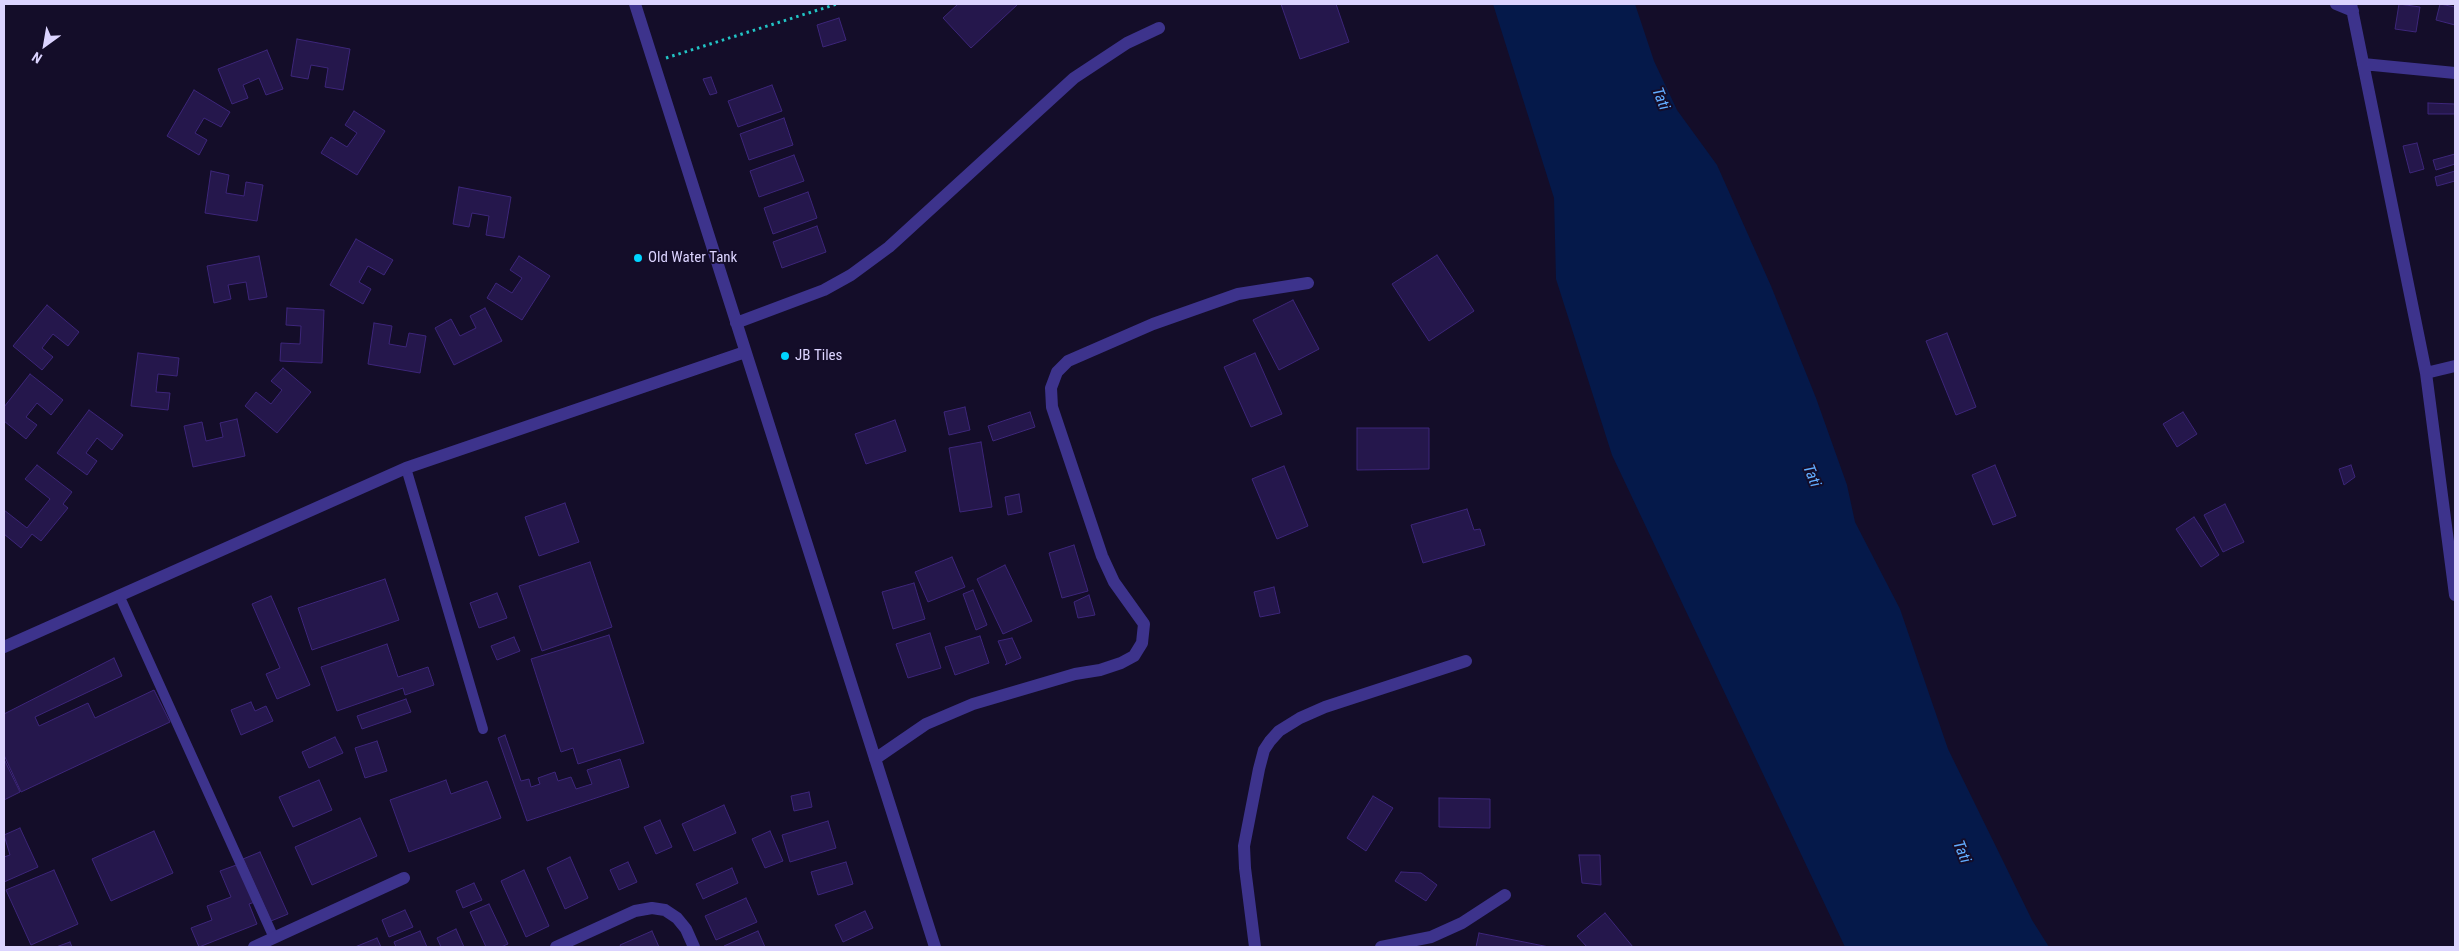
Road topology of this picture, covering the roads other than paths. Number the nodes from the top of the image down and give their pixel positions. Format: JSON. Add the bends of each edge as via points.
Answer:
{"nodes":[{"id":1,"x":635,"y":4,"type":"edge"},
{"id":2,"x":2336,"y":4,"type":"edge"},
{"id":3,"x":2352,"y":8,"type":"edge"},
{"id":4,"x":1160,"y":28,"type":"dead end"},
{"id":5,"x":2363,"y":64,"type":"junction"},
{"id":6,"x":2455,"y":73,"type":"edge"},
{"id":7,"x":1308,"y":283,"type":"dead end"},
{"id":8,"x":736,"y":323,"type":"junction"},
{"id":9,"x":745,"y":352,"type":"junction"},
{"id":10,"x":2455,"y":366,"type":"edge"},
{"id":11,"x":2426,"y":373,"type":"junction"},
{"id":12,"x":406,"y":468,"type":"junction"},
{"id":13,"x":119,"y":595,"type":"junction"},
{"id":14,"x":2455,"y":595,"type":"edge"},
{"id":15,"x":4,"y":647,"type":"edge"},
{"id":16,"x":1466,"y":661,"type":"dead end"},
{"id":17,"x":483,"y":729,"type":"dead end"},
{"id":18,"x":875,"y":758,"type":"junction"},
{"id":19,"x":404,"y":878,"type":"dead end"},
{"id":20,"x":1505,"y":895,"type":"dead end"},
{"id":21,"x":274,"y":938,"type":"junction"},
{"id":22,"x":254,"y":947,"type":"edge"},
{"id":23,"x":556,"y":947,"type":"edge"},
{"id":24,"x":694,"y":947,"type":"edge"},
{"id":25,"x":935,"y":947,"type":"edge"},
{"id":26,"x":1255,"y":947,"type":"edge"},
{"id":27,"x":1381,"y":947,"type":"edge"}],
"edges":[{"from":1,"to":8,"type":"street"},
{"from":2,"to":3,"type":"street"},
{"from":3,"to":5,"type":"street"},
{"from":4,"to":8,"type":"street","via":[[1110,53],[1074,78],[889,247],[852,275],[824,290]]},
{"from":5,"to":6,"type":"street"},
{"from":5,"to":11,"type":"street"},
{"from":7,"to":18,"type":"street","via":[[1238,294],[1153,324],[1068,361],[1058,372],[1051,388],[1052,406],[1102,556],[1114,582],[1144,624],[1142,643],[1134,656],[1121,663],[973,704],[926,724]]},
{"from":8,"to":9,"type":"street"},
{"from":9,"to":12,"type":"street"},
{"from":9,"to":18,"type":"street"},
{"from":10,"to":11,"type":"street"},
{"from":11,"to":14,"type":"street"},
{"from":12,"to":13,"type":"street"},
{"from":12,"to":17,"type":"lane"},
{"from":13,"to":15,"type":"street"},
{"from":13,"to":21,"type":"lane"},
{"from":16,"to":26,"type":"street","via":[[1325,707],[1286,726],[1270,741],[1259,769],[1244,846]]},
{"from":18,"to":25,"type":"street"},
{"from":19,"to":21,"type":"street"},
{"from":20,"to":27,"type":"street","via":[[1462,923],[1431,937]]},
{"from":21,"to":22,"type":"street"},
{"from":23,"to":24,"type":"street","via":[[635,911],[652,908],[665,910],[677,918]]}]}
